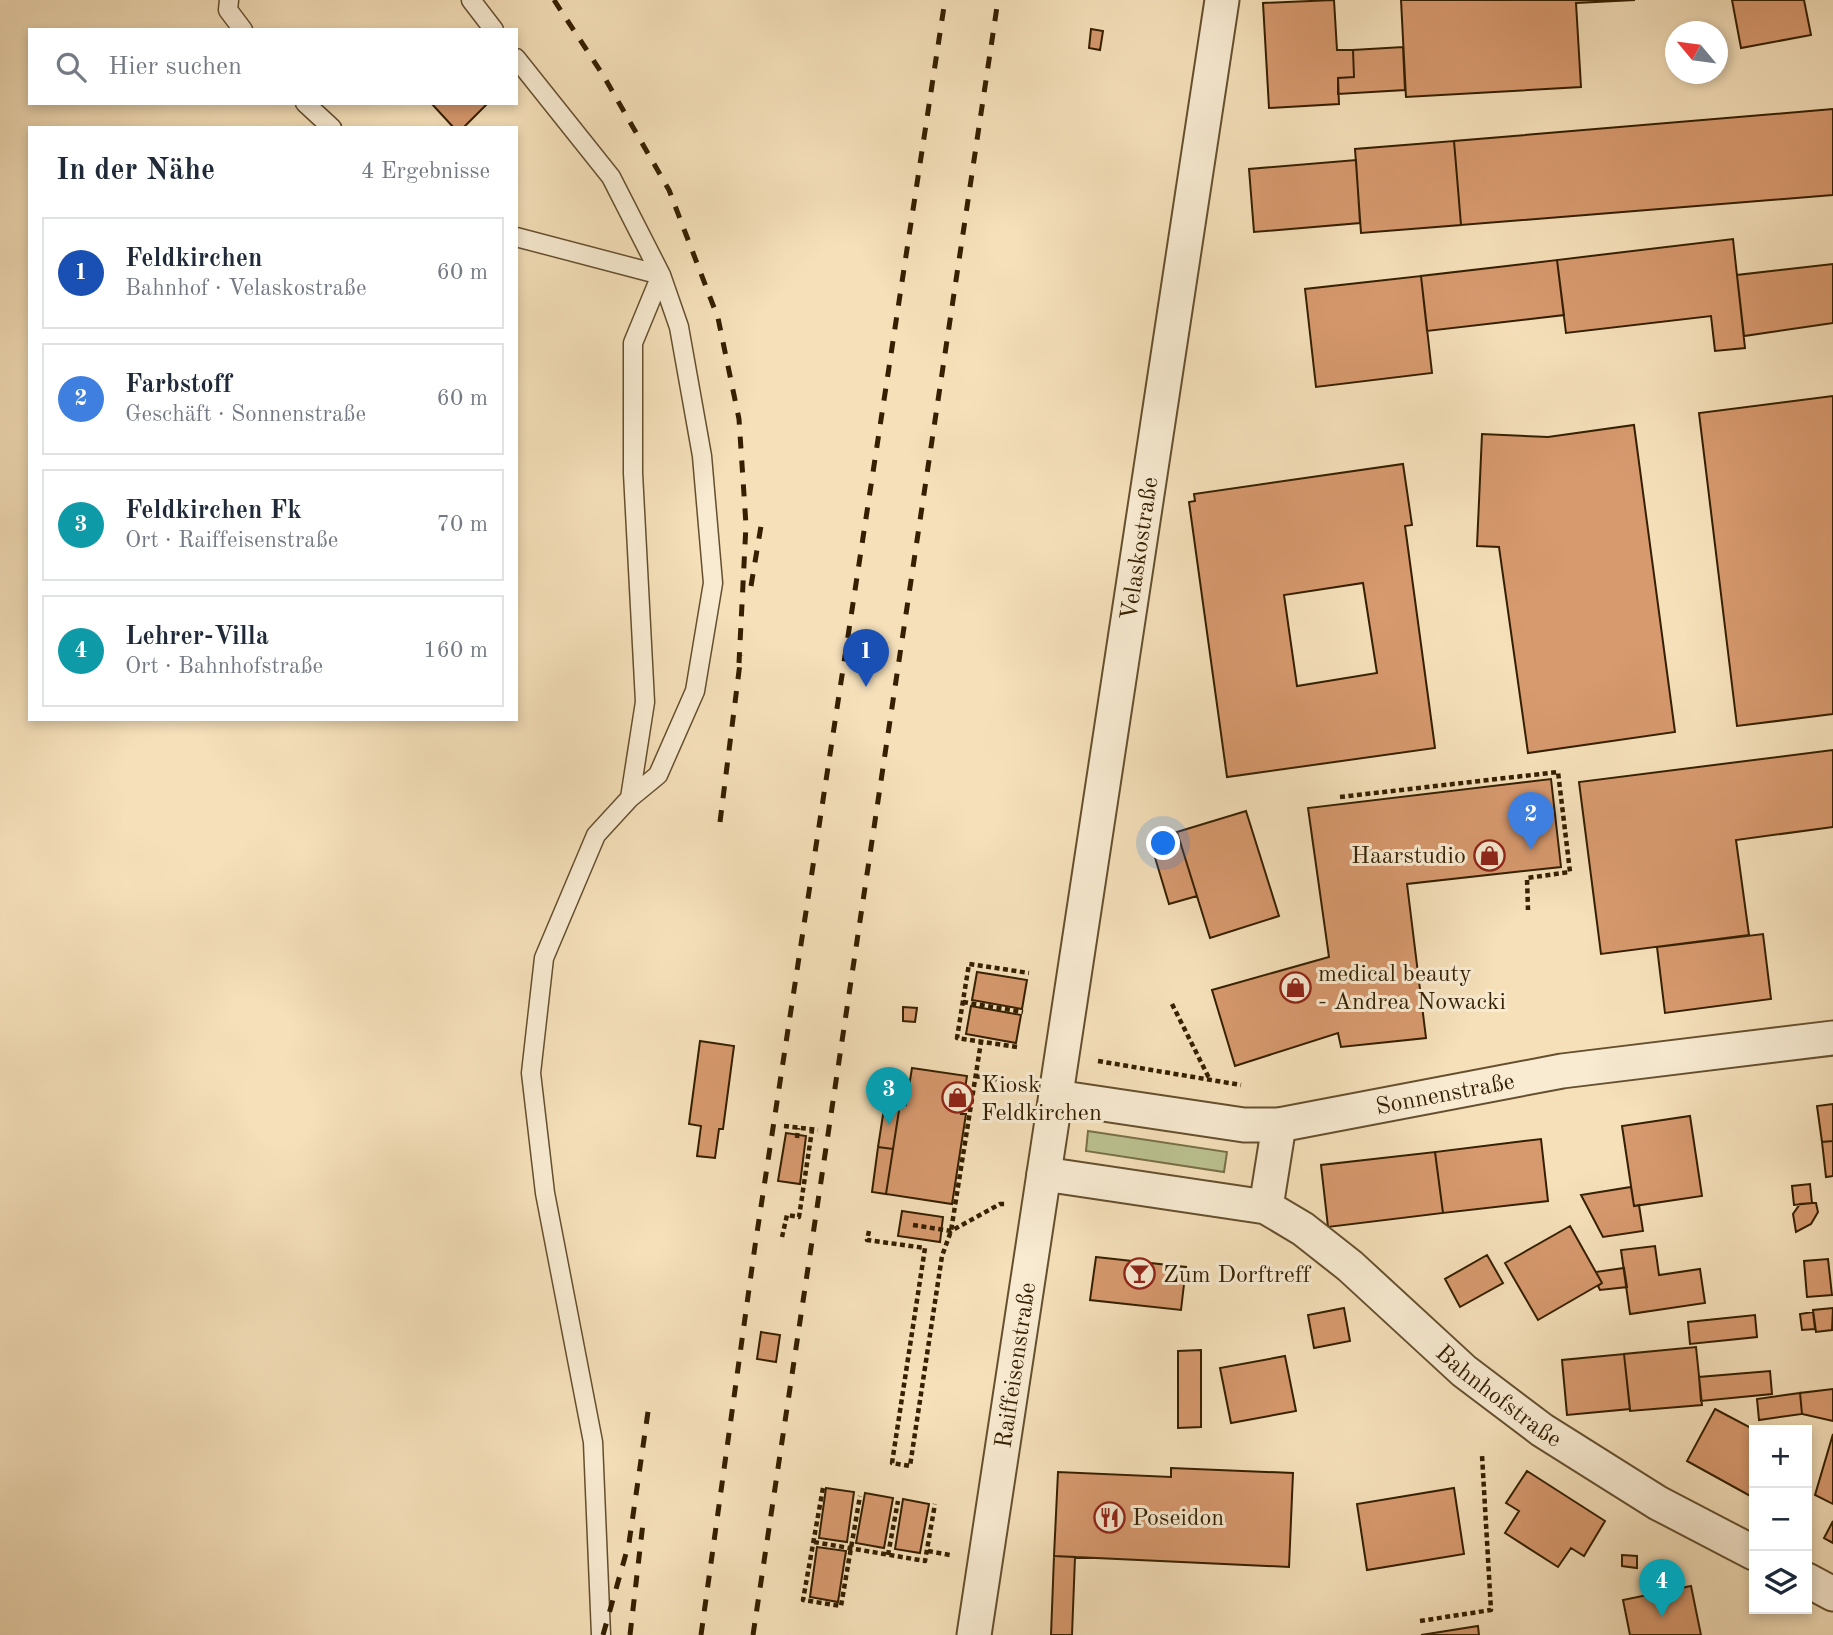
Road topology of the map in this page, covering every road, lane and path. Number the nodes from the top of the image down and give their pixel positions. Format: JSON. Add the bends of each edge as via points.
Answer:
{"nodes":[{"id":1,"x":229,"y":0,"type":"edge"},
{"id":2,"x":471,"y":0,"type":"edge"},
{"id":3,"x":1222,"y":0,"type":"edge"},
{"id":4,"x":242,"y":28,"type":"edge"},
{"id":5,"x":492,"y":28,"type":"edge"},
{"id":6,"x":518,"y":61,"type":"edge"},
{"id":7,"x":307,"y":105,"type":"edge"},
{"id":8,"x":330,"y":126,"type":"edge"},
{"id":9,"x":518,"y":238,"type":"edge"},
{"id":10,"x":661,"y":275,"type":"junction"},
{"id":11,"x":1340,"y":797,"type":"dead end"},
{"id":12,"x":631,"y":798,"type":"junction"},
{"id":13,"x":1528,"y":910,"type":"dead end"},
{"id":14,"x":1029,"y":973,"type":"dead end"},
{"id":15,"x":963,"y":1002,"type":"junction"},
{"id":16,"x":1172,"y":1004,"type":"dead end"},
{"id":17,"x":1023,"y":1012,"type":"dead end"},
{"id":18,"x":1833,"y":1038,"type":"edge"},
{"id":19,"x":981,"y":1042,"type":"junction"},
{"id":20,"x":1017,"y":1047,"type":"dead end"},
{"id":21,"x":975,"y":1076,"type":"junction"},
{"id":22,"x":1209,"y":1079,"type":"dead end"},
{"id":23,"x":1056,"y":1093,"type":"junction"},
{"id":24,"x":1279,"y":1125,"type":"junction"},
{"id":25,"x":784,"y":1126,"type":"dead end"},
{"id":26,"x":798,"y":1128,"type":"junction"},
{"id":27,"x":812,"y":1130,"type":"junction"},
{"id":28,"x":818,"y":1130,"type":"dead end"},
{"id":29,"x":797,"y":1138,"type":"dead end"},
{"id":30,"x":1044,"y":1174,"type":"junction"},
{"id":31,"x":1266,"y":1207,"type":"junction"},
{"id":32,"x":913,"y":1225,"type":"dead end"},
{"id":33,"x":869,"y":1231,"type":"dead end"},
{"id":34,"x":951,"y":1231,"type":"junction"},
{"id":35,"x":782,"y":1237,"type":"dead end"},
{"id":36,"x":1482,"y":1455,"type":"dead end"},
{"id":37,"x":823,"y":1488,"type":"dead end"},
{"id":38,"x":860,"y":1496,"type":"dead end"},
{"id":39,"x":898,"y":1501,"type":"dead end"},
{"id":40,"x":935,"y":1504,"type":"dead end"},
{"id":41,"x":813,"y":1542,"type":"junction"},
{"id":42,"x":850,"y":1548,"type":"junction"},
{"id":43,"x":1750,"y":1551,"type":"edge"},
{"id":44,"x":888,"y":1555,"type":"junction"},
{"id":45,"x":1812,"y":1583,"type":"edge"},
{"id":46,"x":1833,"y":1594,"type":"edge"},
{"id":47,"x":1420,"y":1621,"type":"dead end"},
{"id":48,"x":601,"y":1635,"type":"edge"},
{"id":49,"x":974,"y":1635,"type":"edge"}],
"edges":[{"from":1,"to":4,"type":"lane","via":[[228,10]]},
{"from":2,"to":5,"type":"lane"},
{"from":3,"to":23,"type":"street","name":"Velaskostraße"},
{"from":6,"to":10,"type":"lane","via":[[611,177]]},
{"from":7,"to":8,"type":"lane"},
{"from":9,"to":10,"type":"lane"},
{"from":10,"to":12,"type":"lane","via":[[633,343],[633,473],[645,702]]},
{"from":10,"to":12,"type":"lane","via":[[679,327],[702,456],[713,583],[695,691],[658,775]]},
{"from":11,"to":13,"type":"path","via":[[1558,772],[1570,872],[1527,878]]},
{"from":12,"to":48,"type":"lane","via":[[596,835],[544,958],[531,1073],[545,1193],[593,1442]]},
{"from":14,"to":15,"type":"path","via":[[969,964]]},
{"from":15,"to":17,"type":"path"},
{"from":15,"to":19,"type":"path","via":[[957,1038]]},
{"from":16,"to":22,"type":"path"},
{"from":18,"to":24,"type":"street","name":"Sonnenstraße","via":[[1562,1071]]},
{"from":19,"to":20,"type":"path"},
{"from":19,"to":21,"type":"path"},
{"from":21,"to":23,"type":"path"},
{"from":21,"to":34,"type":"path"},
{"from":23,"to":24,"type":"street","name":"Sonnenstraße","via":[[1244,1125]]},
{"from":23,"to":30,"type":"street","name":"Raiffeisenstraße"},
{"from":24,"to":31,"type":"street"},
{"from":25,"to":26,"type":"path"},
{"from":26,"to":27,"type":"path"},
{"from":26,"to":29,"type":"path"},
{"from":27,"to":28,"type":"path"},
{"from":27,"to":35,"type":"path","via":[[799,1217],[787,1215]]},
{"from":30,"to":31,"type":"street","name":"Bahnhofstraße"},
{"from":30,"to":49,"type":"street","name":"Raiffeisenstraße"},
{"from":31,"to":43,"type":"street","name":"Bahnhofstraße","via":[[1350,1266],[1464,1371],[1542,1430],[1658,1503]]},
{"from":32,"to":34,"type":"path"},
{"from":33,"to":34,"type":"path","via":[[867,1240],[925,1248],[892,1463],[910,1466],[942,1256]]},
{"from":36,"to":47,"type":"path","via":[[1491,1610]]},
{"from":37,"to":41,"type":"path"},
{"from":38,"to":42,"type":"path"},
{"from":39,"to":44,"type":"path"},
{"from":40,"to":44,"type":"path","via":[[925,1561]]},
{"from":41,"to":42,"type":"path"},
{"from":41,"to":42,"type":"path","via":[[803,1600],[841,1606]]},
{"from":42,"to":44,"type":"path"},
{"from":45,"to":46,"type":"street"}]}
